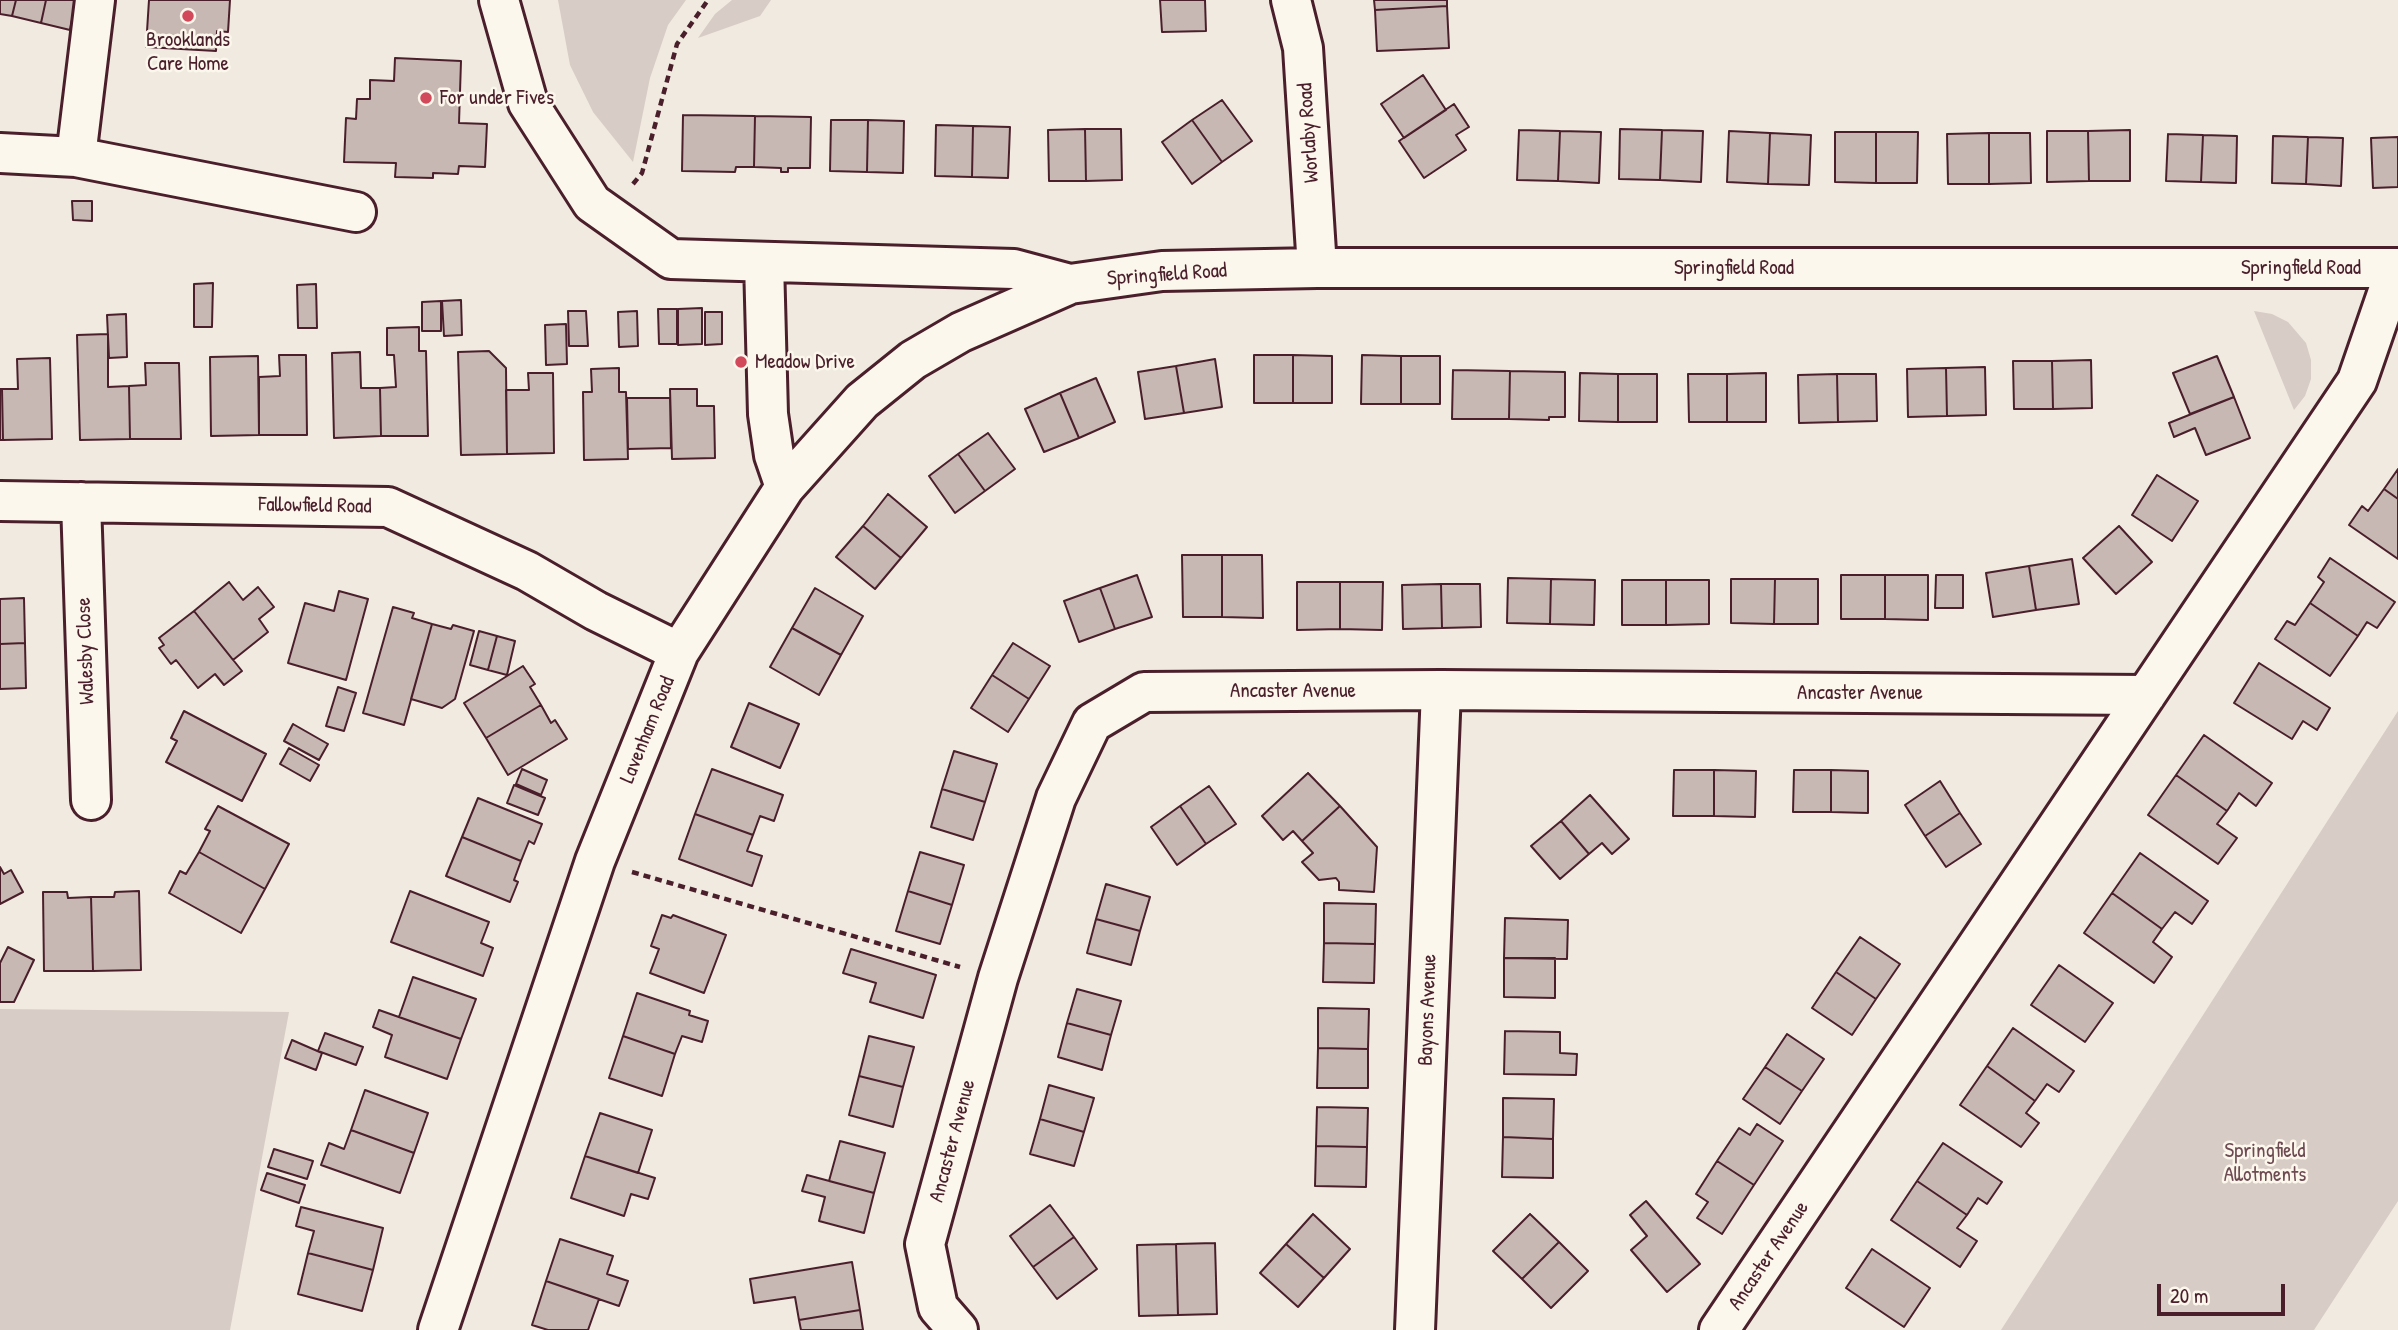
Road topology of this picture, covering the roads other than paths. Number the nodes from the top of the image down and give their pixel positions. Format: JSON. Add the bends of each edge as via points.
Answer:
{"nodes":[{"id":1,"x":95,"y":0,"type":"edge"},
{"id":2,"x":499,"y":0,"type":"edge"},
{"id":3,"x":1291,"y":0,"type":"edge"},
{"id":4,"x":0,"y":153,"type":"edge"},
{"id":5,"x":76,"y":157,"type":"junction"},
{"id":6,"x":356,"y":212,"type":"dead end"},
{"id":7,"x":764,"y":262,"type":"junction"},
{"id":8,"x":1317,"y":268,"type":"junction"},
{"id":9,"x":2397,"y":268,"type":"edge"},
{"id":10,"x":1070,"y":284,"type":"junction"},
{"id":11,"x":785,"y":487,"type":"junction"},
{"id":12,"x":0,"y":501,"type":"edge"},
{"id":13,"x":81,"y":502,"type":"junction"},
{"id":14,"x":679,"y":652,"type":"junction"},
{"id":15,"x":1441,"y":690,"type":"junction"},
{"id":16,"x":2146,"y":695,"type":"junction"},
{"id":17,"x":91,"y":800,"type":"dead end"},
{"id":18,"x":438,"y":1330,"type":"edge"},
{"id":19,"x":958,"y":1330,"type":"edge"},
{"id":20,"x":1415,"y":1330,"type":"edge"},
{"id":21,"x":1719,"y":1330,"type":"edge"}],
"edges":[{"from":1,"to":5,"type":"street"},
{"from":2,"to":7,"type":"street","via":[[528,103],[592,204],[671,259]]},
{"from":3,"to":8,"type":"street","name":"Worlaby Road","via":[[1303,48]]},
{"from":4,"to":5,"type":"street"},
{"from":5,"to":6,"type":"street"},
{"from":7,"to":10,"type":"street","via":[[1014,269]]},
{"from":7,"to":11,"type":"street","via":[[768,414]]},
{"from":8,"to":9,"type":"street","name":"Springfield Road"},
{"from":8,"to":10,"type":"street","name":"Springfield Road","via":[[1162,271]]},
{"from":9,"to":16,"type":"street","name":"Ancaster Avenue","via":[[2357,381]]},
{"from":10,"to":11,"type":"street","name":"Lavenham Road","via":[[961,332],[913,360],[862,401]]},
{"from":11,"to":14,"type":"street","name":"Lavenham Road"},
{"from":12,"to":13,"type":"street","name":"Fallowfield Road"},
{"from":13,"to":14,"type":"street","name":"Fallowfield Road","via":[[388,507],[527,571]]},
{"from":13,"to":17,"type":"street","name":"Walesby Close"},
{"from":14,"to":18,"type":"street","name":"Lavenham Road","via":[[595,862]]},
{"from":15,"to":16,"type":"street","name":"Ancaster Avenue"},
{"from":15,"to":19,"type":"street","name":"Ancaster Avenue","via":[[1144,692],[1092,723],[1056,799],[998,978],[925,1244],[938,1307]]},
{"from":15,"to":20,"type":"street","name":"Bayons Avenue"},
{"from":16,"to":21,"type":"street","name":"Ancaster Avenue"}]}
